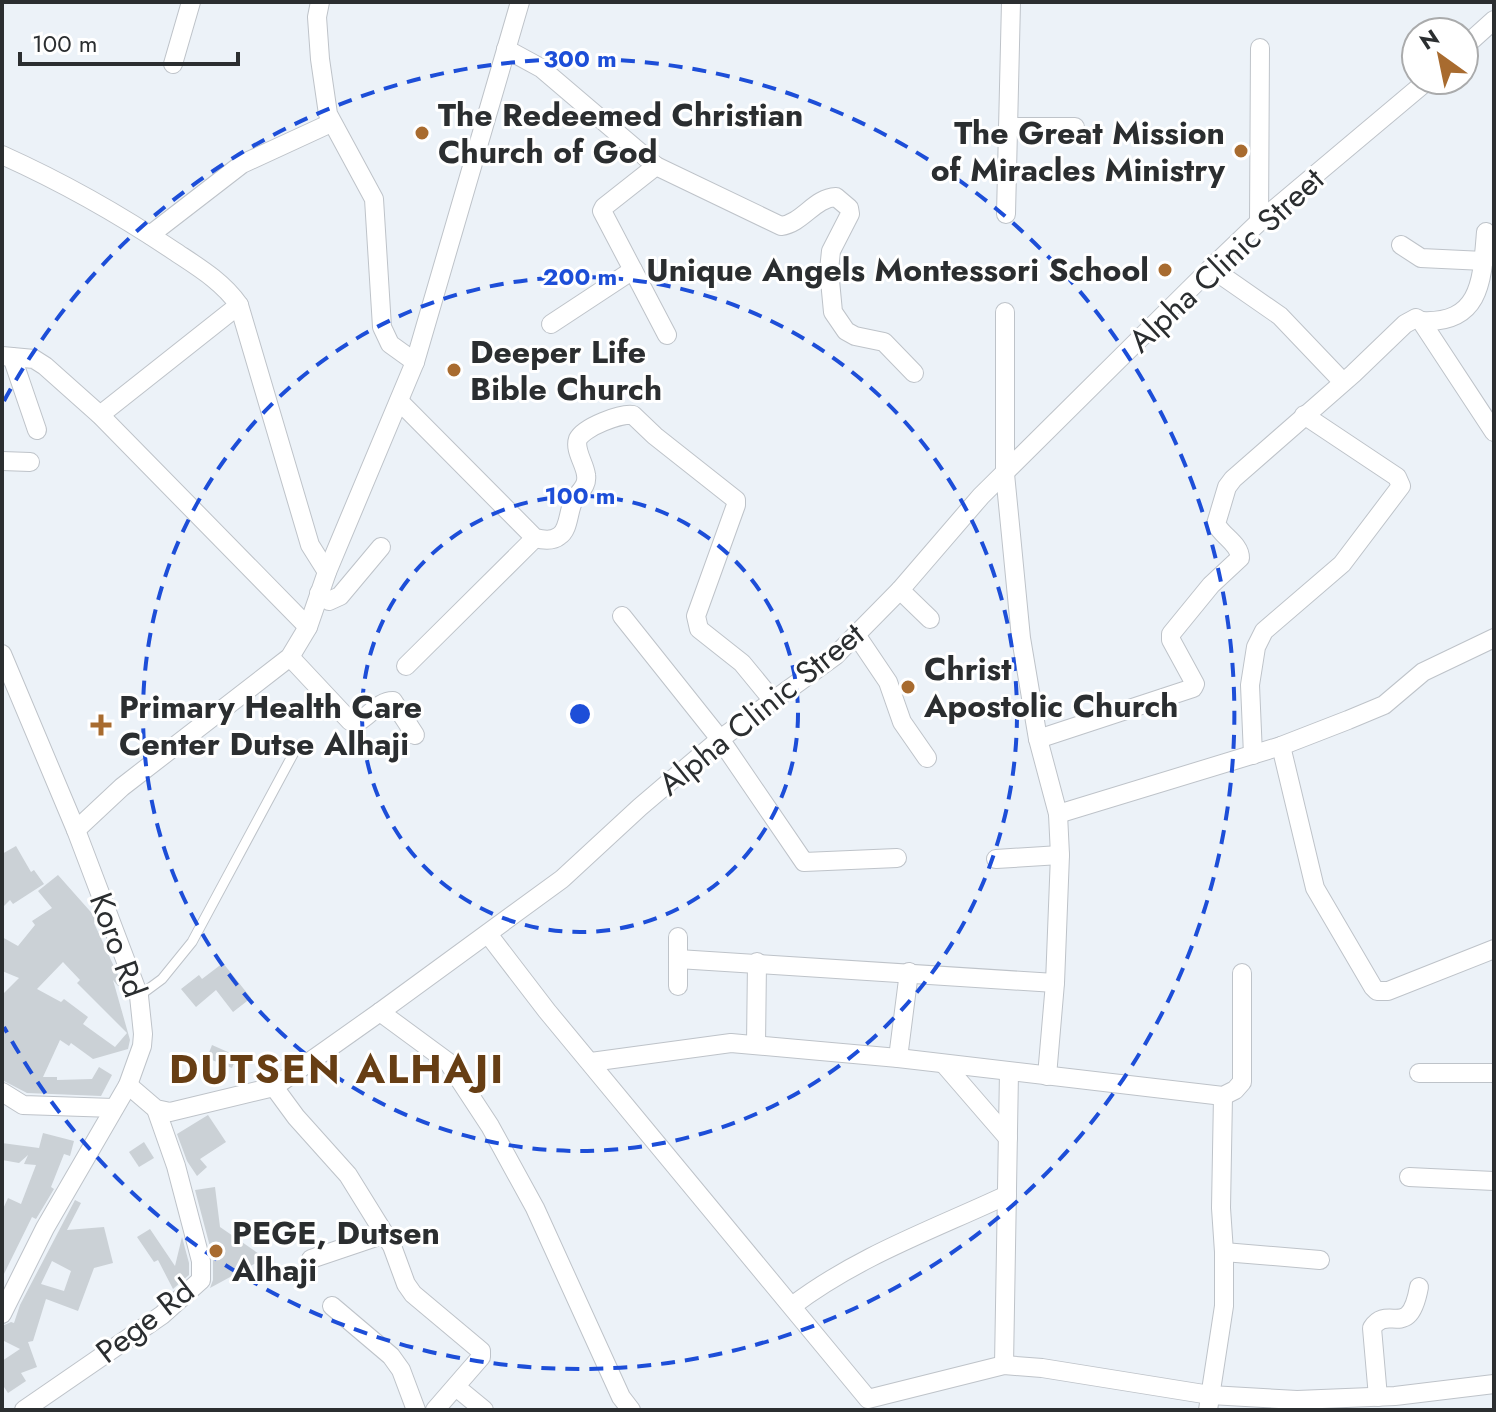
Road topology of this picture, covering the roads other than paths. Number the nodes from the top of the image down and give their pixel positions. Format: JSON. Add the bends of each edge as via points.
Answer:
{"nodes":[{"id":1,"x":191,"y":2,"type":"edge"},
{"id":2,"x":320,"y":2,"type":"edge"},
{"id":3,"x":520,"y":2,"type":"edge"},
{"id":4,"x":1011,"y":2,"type":"edge"},
{"id":5,"x":1260,"y":48,"type":"dead end"},
{"id":6,"x":506,"y":49,"type":"junction"},
{"id":7,"x":173,"y":64,"type":"dead end"},
{"id":8,"x":1409,"y":96,"type":"edge"},
{"id":9,"x":331,"y":123,"type":"junction"},
{"id":10,"x":1008,"y":127,"type":"junction"},
{"id":11,"x":1075,"y":127,"type":"dead end"},
{"id":12,"x":2,"y":155,"type":"edge"},
{"id":13,"x":656,"y":166,"type":"junction"},
{"id":14,"x":1006,"y":214,"type":"dead end"},
{"id":15,"x":1259,"y":222,"type":"junction"},
{"id":16,"x":1486,"y":232,"type":"dead end"},
{"id":17,"x":150,"y":235,"type":"junction"},
{"id":18,"x":1401,"y":245,"type":"dead end"},
{"id":19,"x":1484,"y":261,"type":"junction"},
{"id":20,"x":1211,"y":268,"type":"junction"},
{"id":21,"x":633,"y":270,"type":"junction"},
{"id":22,"x":239,"y":305,"type":"junction"},
{"id":23,"x":1005,"y":312,"type":"dead end"},
{"id":24,"x":1421,"y":321,"type":"junction"},
{"id":25,"x":551,"y":324,"type":"dead end"},
{"id":26,"x":667,"y":335,"type":"dead end"},
{"id":27,"x":7,"y":356,"type":"edge"},
{"id":28,"x":415,"y":362,"type":"junction"},
{"id":29,"x":914,"y":373,"type":"dead end"},
{"id":30,"x":1342,"y":381,"type":"junction"},
{"id":31,"x":399,"y":401,"type":"junction"},
{"id":32,"x":100,"y":415,"type":"junction"},
{"id":33,"x":1304,"y":415,"type":"junction"},
{"id":34,"x":37,"y":430,"type":"dead end"},
{"id":35,"x":1494,"y":432,"type":"edge"},
{"id":36,"x":2,"y":461,"type":"edge"},
{"id":37,"x":30,"y":462,"type":"dead end"},
{"id":38,"x":1005,"y":474,"type":"junction"},
{"id":39,"x":535,"y":538,"type":"junction"},
{"id":40,"x":381,"y":547,"type":"dead end"},
{"id":41,"x":327,"y":572,"type":"junction"},
{"id":42,"x":900,"y":590,"type":"junction"},
{"id":43,"x":319,"y":593,"type":"junction"},
{"id":44,"x":622,"y":616,"type":"dead end"},
{"id":45,"x":930,"y":619,"type":"dead end"},
{"id":46,"x":308,"y":627,"type":"junction"},
{"id":47,"x":857,"y":636,"type":"junction"},
{"id":48,"x":1494,"y":638,"type":"edge"},
{"id":49,"x":2,"y":654,"type":"edge"},
{"id":50,"x":290,"y":657,"type":"junction"},
{"id":51,"x":406,"y":666,"type":"dead end"},
{"id":52,"x":774,"y":702,"type":"junction"},
{"id":53,"x":415,"y":735,"type":"dead end"},
{"id":54,"x":720,"y":739,"type":"junction"},
{"id":55,"x":1038,"y":739,"type":"junction"},
{"id":56,"x":298,"y":745,"type":"dead end"},
{"id":57,"x":1281,"y":746,"type":"junction"},
{"id":58,"x":1253,"y":755,"type":"junction"},
{"id":59,"x":927,"y":758,"type":"dead end"},
{"id":60,"x":1058,"y":814,"type":"junction"},
{"id":61,"x":76,"y":830,"type":"junction"},
{"id":62,"x":1060,"y":855,"type":"junction"},
{"id":63,"x":897,"y":858,"type":"dead end"},
{"id":64,"x":996,"y":859,"type":"dead end"},
{"id":65,"x":488,"y":934,"type":"junction"},
{"id":66,"x":678,"y":937,"type":"dead end"},
{"id":67,"x":1494,"y":949,"type":"edge"},
{"id":68,"x":678,"y":959,"type":"junction"},
{"id":69,"x":757,"y":962,"type":"junction"},
{"id":70,"x":909,"y":972,"type":"junction"},
{"id":71,"x":1242,"y":973,"type":"dead end"},
{"id":72,"x":1055,"y":983,"type":"junction"},
{"id":73,"x":678,"y":986,"type":"dead end"},
{"id":74,"x":139,"y":996,"type":"junction"},
{"id":75,"x":380,"y":1012,"type":"junction"},
{"id":76,"x":756,"y":1045,"type":"junction"},
{"id":77,"x":898,"y":1058,"type":"junction"},
{"id":78,"x":591,"y":1062,"type":"junction"},
{"id":79,"x":944,"y":1064,"type":"junction"},
{"id":80,"x":1009,"y":1072,"type":"junction"},
{"id":81,"x":1419,"y":1073,"type":"dead end"},
{"id":82,"x":1494,"y":1073,"type":"edge"},
{"id":83,"x":1047,"y":1076,"type":"junction"},
{"id":84,"x":128,"y":1085,"type":"junction"},
{"id":85,"x":274,"y":1087,"type":"junction"},
{"id":86,"x":2,"y":1092,"type":"edge"},
{"id":87,"x":1223,"y":1096,"type":"junction"},
{"id":88,"x":114,"y":1108,"type":"junction"},
{"id":89,"x":156,"y":1109,"type":"junction"},
{"id":90,"x":1008,"y":1138,"type":"junction"},
{"id":91,"x":1409,"y":1177,"type":"dead end"},
{"id":92,"x":1494,"y":1181,"type":"edge"},
{"id":93,"x":1007,"y":1195,"type":"junction"},
{"id":94,"x":385,"y":1234,"type":"junction"},
{"id":95,"x":1224,"y":1252,"type":"junction"},
{"id":96,"x":311,"y":1259,"type":"dead end"},
{"id":97,"x":1320,"y":1260,"type":"dead end"},
{"id":98,"x":1419,"y":1287,"type":"dead end"},
{"id":99,"x":332,"y":1306,"type":"dead end"},
{"id":100,"x":792,"y":1306,"type":"junction"},
{"id":101,"x":2,"y":1314,"type":"edge"},
{"id":102,"x":1004,"y":1365,"type":"junction"},
{"id":103,"x":1494,"y":1384,"type":"edge"},
{"id":104,"x":456,"y":1387,"type":"junction"},
{"id":105,"x":1390,"y":1401,"type":"edge"},
{"id":106,"x":1209,"y":1403,"type":"edge"},
{"id":107,"x":620,"y":1406,"type":"edge"},
{"id":108,"x":24,"y":1410,"type":"edge"},
{"id":109,"x":416,"y":1410,"type":"edge"},
{"id":110,"x":435,"y":1410,"type":"edge"},
{"id":111,"x":484,"y":1410,"type":"edge"}],
"edges":[{"from":1,"to":7,"type":"street"},
{"from":2,"to":9,"type":"street","via":[[320,59]]},
{"from":3,"to":6,"type":"street"},
{"from":4,"to":10,"type":"street"},
{"from":5,"to":15,"type":"street"},
{"from":6,"to":13,"type":"street","via":[[551,75]]},
{"from":6,"to":28,"type":"street"},
{"from":8,"to":15,"type":"street","name":"Alpha Clinic Street"},
{"from":9,"to":17,"type":"street","via":[[242,164]]},
{"from":9,"to":28,"type":"street","via":[[374,199],[385,337]]},
{"from":10,"to":11,"type":"street"},
{"from":10,"to":14,"type":"street"},
{"from":12,"to":17,"type":"street","via":[[57,180]]},
{"from":13,"to":21,"type":"street","via":[[602,211]]},
{"from":13,"to":29,"type":"street","via":[[781,226],[836,197],[850,214],[831,251],[833,312],[846,331],[884,342]]},
{"from":15,"to":20,"type":"street","name":"Alpha Clinic Street"},
{"from":16,"to":19,"type":"street"},
{"from":17,"to":22,"type":"street","via":[[217,280]]},
{"from":18,"to":19,"type":"street","via":[[1421,258]]},
{"from":19,"to":24,"type":"street","via":[[1476,298],[1463,313],[1441,322]]},
{"from":20,"to":30,"type":"street","via":[[1280,316]]},
{"from":20,"to":38,"type":"street","name":"Alpha Clinic Street"},
{"from":21,"to":25,"type":"street"},
{"from":21,"to":26,"type":"street"},
{"from":22,"to":32,"type":"street"},
{"from":22,"to":41,"type":"street","via":[[310,545]]},
{"from":23,"to":38,"type":"street"},
{"from":24,"to":30,"type":"street","via":[[1405,324]]},
{"from":24,"to":35,"type":"street"},
{"from":27,"to":32,"type":"street","via":[[40,362]]},
{"from":27,"to":34,"type":"street"},
{"from":28,"to":31,"type":"street"},
{"from":30,"to":33,"type":"street"},
{"from":31,"to":39,"type":"street"},
{"from":31,"to":41,"type":"street"},
{"from":32,"to":46,"type":"street"},
{"from":33,"to":55,"type":"street","via":[[1227,487],[1216,524],[1239,549],[1240,558],[1171,634],[1194,686]]},
{"from":33,"to":58,"type":"street","via":[[1397,477],[1401,486],[1342,564],[1264,631],[1250,685]]},
{"from":36,"to":37,"type":"street"},
{"from":38,"to":42,"type":"street","name":"Alpha Clinic Street"},
{"from":38,"to":55,"type":"street","via":[[1021,638]]},
{"from":39,"to":51,"type":"street"},
{"from":39,"to":52,"type":"street","via":[[563,534],[585,486],[578,438],[619,414],[633,415],[736,500],[696,622],[742,663]]},
{"from":40,"to":43,"type":"street","via":[[340,596],[329,601]]},
{"from":41,"to":43,"type":"street"},
{"from":42,"to":45,"type":"street"},
{"from":42,"to":47,"type":"street","name":"Alpha Clinic Street"},
{"from":43,"to":46,"type":"street"},
{"from":44,"to":54,"type":"street"},
{"from":46,"to":50,"type":"street"},
{"from":47,"to":52,"type":"street","name":"Alpha Clinic Street"},
{"from":47,"to":59,"type":"street"},
{"from":48,"to":57,"type":"street","via":[[1423,672],[1384,705]]},
{"from":49,"to":61,"type":"street","name":"Koro Rd"},
{"from":50,"to":53,"type":"street","via":[[350,721],[364,720],[381,704],[393,701]]},
{"from":50,"to":61,"type":"street","via":[[134,777]]},
{"from":52,"to":54,"type":"street","name":"Alpha Clinic Street"},
{"from":54,"to":63,"type":"street","via":[[804,862]]},
{"from":54,"to":65,"type":"street","name":"Alpha Clinic Street","via":[[562,879]]},
{"from":55,"to":60,"type":"street"},
{"from":56,"to":74,"type":"lane","via":[[192,942],[162,979]]},
{"from":57,"to":58,"type":"street"},
{"from":57,"to":67,"type":"street","via":[[1315,888],[1377,991]]},
{"from":58,"to":60,"type":"street"},
{"from":60,"to":62,"type":"street"},
{"from":61,"to":74,"type":"street","name":"Koro Rd"},
{"from":62,"to":64,"type":"street"},
{"from":62,"to":72,"type":"street"},
{"from":65,"to":75,"type":"street","name":"Alpha Clinic Street"},
{"from":65,"to":78,"type":"street"},
{"from":66,"to":68,"type":"street"},
{"from":68,"to":69,"type":"street"},
{"from":68,"to":73,"type":"street"},
{"from":69,"to":70,"type":"street"},
{"from":69,"to":76,"type":"street"},
{"from":70,"to":72,"type":"street"},
{"from":70,"to":77,"type":"street"},
{"from":71,"to":87,"type":"street","via":[[1242,1082]]},
{"from":72,"to":83,"type":"street"},
{"from":74,"to":84,"type":"street","name":"Koro Rd","via":[[142,1046]]},
{"from":75,"to":85,"type":"street","name":"Alpha Clinic Street"},
{"from":75,"to":107,"type":"street","via":[[448,1062],[482,1113],[535,1208]]},
{"from":76,"to":77,"type":"street"},
{"from":76,"to":78,"type":"street","via":[[731,1043]]},
{"from":77,"to":79,"type":"street"},
{"from":78,"to":100,"type":"street"},
{"from":79,"to":80,"type":"street"},
{"from":79,"to":90,"type":"street"},
{"from":80,"to":83,"type":"street"},
{"from":80,"to":90,"type":"street"},
{"from":81,"to":82,"type":"street"},
{"from":83,"to":87,"type":"street"},
{"from":84,"to":88,"type":"street","name":"Koro Rd"},
{"from":84,"to":89,"type":"street"},
{"from":85,"to":89,"type":"street","name":"Alpha Clinic Street","via":[[182,1111]]},
{"from":85,"to":94,"type":"street","via":[[342,1166]]},
{"from":86,"to":88,"type":"street","via":[[23,1105]]},
{"from":87,"to":95,"type":"street"},
{"from":88,"to":101,"type":"street","name":"Koro Rd"},
{"from":89,"to":108,"type":"street","name":"Pege Rd","via":[[201,1261],[201,1280],[162,1315]]},
{"from":90,"to":93,"type":"street"},
{"from":91,"to":92,"type":"street"},
{"from":93,"to":100,"type":"street","via":[[865,1258]]},
{"from":93,"to":102,"type":"street"},
{"from":94,"to":96,"type":"street"},
{"from":94,"to":104,"type":"street","via":[[413,1294],[481,1351]]},
{"from":95,"to":97,"type":"street"},
{"from":95,"to":106,"type":"street","via":[[1224,1306]]},
{"from":98,"to":105,"type":"street","via":[[1410,1315],[1380,1320],[1372,1328]]},
{"from":99,"to":109,"type":"street","via":[[391,1356]]},
{"from":100,"to":102,"type":"street","via":[[868,1399]]},
{"from":102,"to":106,"type":"street"},
{"from":103,"to":105,"type":"street"},
{"from":104,"to":110,"type":"street"},
{"from":104,"to":111,"type":"street"},
{"from":105,"to":106,"type":"street"}]}
